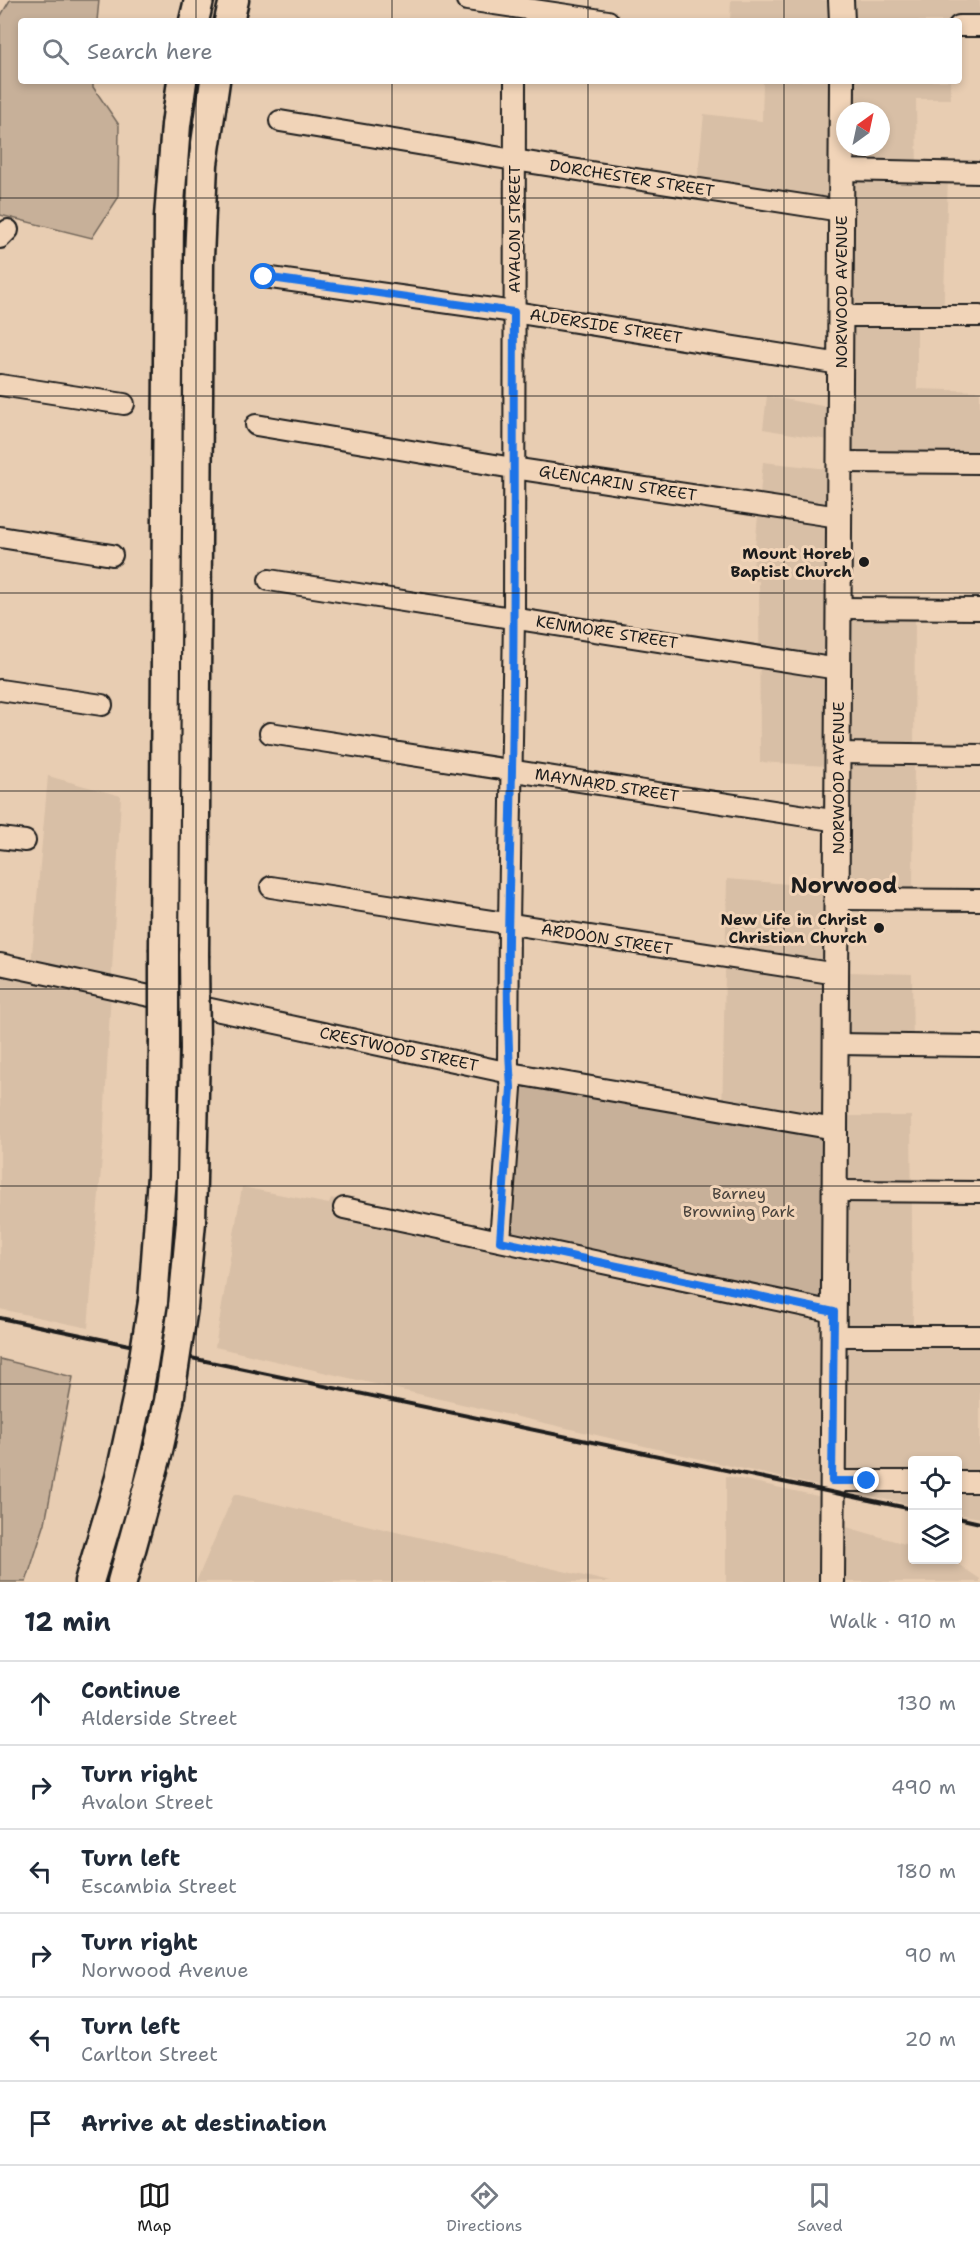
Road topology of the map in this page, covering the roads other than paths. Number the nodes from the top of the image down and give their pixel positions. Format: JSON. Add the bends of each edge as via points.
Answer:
{"nodes":[{"id":1,"x":199,"y":0,"type":"edge"},
{"id":2,"x":234,"y":0,"type":"edge"},
{"id":3,"x":467,"y":0,"type":"edge"},
{"id":4,"x":841,"y":0,"type":"edge"},
{"id":5,"x":517,"y":9,"type":"edge"},
{"id":6,"x":195,"y":18,"type":"edge"},
{"id":7,"x":229,"y":18,"type":"edge"},
{"id":8,"x":585,"y":18,"type":"edge"},
{"id":9,"x":842,"y":18,"type":"edge"},
{"id":10,"x":962,"y":26,"type":"edge"},
{"id":11,"x":980,"y":26,"type":"edge"},
{"id":12,"x":182,"y":84,"type":"edge"},
{"id":13,"x":215,"y":84,"type":"edge"},
{"id":14,"x":515,"y":84,"type":"edge"},
{"id":15,"x":842,"y":84,"type":"edge"},
{"id":16,"x":280,"y":121,"type":"dead end"},
{"id":17,"x":514,"y":160,"type":"junction"},
{"id":18,"x":842,"y":170,"type":"junction"},
{"id":19,"x":980,"y":172,"type":"edge"},
{"id":20,"x":841,"y":211,"type":"junction"},
{"id":21,"x":264,"y":277,"type":"dead end"},
{"id":22,"x":514,"y":312,"type":"junction"},
{"id":23,"x":841,"y":316,"type":"junction"},
{"id":24,"x":980,"y":316,"type":"edge"},
{"id":25,"x":840,"y":364,"type":"junction"},
{"id":26,"x":0,"y":385,"type":"edge"},
{"id":27,"x":124,"y":404,"type":"dead end"},
{"id":28,"x":256,"y":425,"type":"dead end"},
{"id":29,"x":840,"y":462,"type":"junction"},
{"id":30,"x":980,"y":463,"type":"edge"},
{"id":31,"x":513,"y":468,"type":"junction"},
{"id":32,"x":839,"y":517,"type":"junction"},
{"id":33,"x":0,"y":537,"type":"edge"},
{"id":34,"x":112,"y":555,"type":"dead end"},
{"id":35,"x":269,"y":580,"type":"dead end"},
{"id":36,"x":838,"y":608,"type":"junction"},
{"id":37,"x":980,"y":609,"type":"edge"},
{"id":38,"x":514,"y":618,"type":"junction"},
{"id":39,"x":838,"y":669,"type":"junction"},
{"id":40,"x":0,"y":690,"type":"edge"},
{"id":41,"x":102,"y":705,"type":"dead end"},
{"id":42,"x":270,"y":733,"type":"dead end"},
{"id":43,"x":838,"y":753,"type":"junction"},
{"id":44,"x":980,"y":754,"type":"edge"},
{"id":45,"x":512,"y":770,"type":"junction"},
{"id":46,"x":838,"y":821,"type":"junction"},
{"id":47,"x":0,"y":838,"type":"edge"},
{"id":48,"x":25,"y":841,"type":"dead end"},
{"id":49,"x":271,"y":887,"type":"dead end"},
{"id":50,"x":837,"y":899,"type":"junction"},
{"id":51,"x":980,"y":900,"type":"edge"},
{"id":52,"x":509,"y":924,"type":"junction"},
{"id":53,"x":0,"y":964,"type":"edge"},
{"id":54,"x":837,"y":974,"type":"junction"},
{"id":55,"x":836,"y":1044,"type":"junction"},
{"id":56,"x":980,"y":1046,"type":"edge"},
{"id":57,"x":510,"y":1073,"type":"junction"},
{"id":58,"x":835,"y":1129,"type":"junction"},
{"id":59,"x":836,"y":1191,"type":"junction"},
{"id":60,"x":980,"y":1192,"type":"edge"},
{"id":61,"x":344,"y":1208,"type":"dead end"},
{"id":62,"x":500,"y":1241,"type":"junction"},
{"id":63,"x":834,"y":1312,"type":"junction"},
{"id":64,"x":834,"y":1336,"type":"junction"},
{"id":65,"x":980,"y":1336,"type":"edge"},
{"id":66,"x":832,"y":1481,"type":"junction"},
{"id":67,"x":908,"y":1481,"type":"edge"},
{"id":68,"x":962,"y":1482,"type":"edge"},
{"id":69,"x":980,"y":1482,"type":"edge"},
{"id":70,"x":89,"y":1582,"type":"edge"},
{"id":71,"x":122,"y":1582,"type":"edge"},
{"id":72,"x":832,"y":1582,"type":"edge"}],
"edges":[{"from":1,"to":6,"type":"highway"},
{"from":2,"to":7,"type":"highway"},
{"from":3,"to":5,"type":"street"},
{"from":4,"to":9,"type":"main road"},
{"from":5,"to":8,"type":"street"},
{"from":10,"to":11,"type":"street"},
{"from":12,"to":70,"type":"highway","bridge":true,"via":[[169,217],[162,1176],[153,1302],[138,1395],[120,1478]]},
{"from":13,"to":71,"type":"highway","bridge":true,"via":[[203,164],[199,258],[191,1222],[169,1401]]},
{"from":14,"to":17,"type":"street","name":"AVALON STREET"},
{"from":15,"to":18,"type":"main road","name":"NORWOOD AVENUE"},
{"from":16,"to":17,"type":"street","name":"DORCHESTER STREET"},
{"from":17,"to":20,"type":"street","name":"DORCHESTER STREET"},
{"from":17,"to":22,"type":"street","name":"AVALON STREET"},
{"from":18,"to":19,"type":"street"},
{"from":18,"to":20,"type":"main road","name":"NORWOOD AVENUE"},
{"from":20,"to":23,"type":"main road","name":"NORWOOD AVENUE"},
{"from":21,"to":22,"type":"street","name":"ALDERSIDE STREET"},
{"from":22,"to":25,"type":"street","name":"ALDERSIDE STREET"},
{"from":22,"to":31,"type":"street","name":"AVALON STREET"},
{"from":23,"to":24,"type":"street"},
{"from":23,"to":25,"type":"main road","name":"NORWOOD AVENUE"},
{"from":25,"to":29,"type":"main road","name":"NORWOOD AVENUE"},
{"from":26,"to":27,"type":"street"},
{"from":28,"to":31,"type":"street","name":"GLENCARIN STREET"},
{"from":29,"to":30,"type":"street"},
{"from":29,"to":32,"type":"main road","name":"NORWOOD AVENUE"},
{"from":31,"to":32,"type":"street","name":"GLENCARIN STREET"},
{"from":31,"to":38,"type":"street","name":"AVALON STREET"},
{"from":32,"to":36,"type":"main road","name":"NORWOOD AVENUE"},
{"from":33,"to":34,"type":"street"},
{"from":35,"to":38,"type":"street","name":"KENMORE STREET"},
{"from":36,"to":37,"type":"street"},
{"from":36,"to":39,"type":"main road","name":"NORWOOD AVENUE"},
{"from":38,"to":39,"type":"street","name":"KENMORE STREET"},
{"from":38,"to":45,"type":"street","name":"AVALON STREET"},
{"from":39,"to":43,"type":"main road","name":"NORWOOD AVENUE"},
{"from":40,"to":41,"type":"street"},
{"from":42,"to":45,"type":"street","name":"MAYNARD STREET"},
{"from":43,"to":44,"type":"street"},
{"from":43,"to":46,"type":"main road","name":"NORWOOD AVENUE"},
{"from":45,"to":46,"type":"street","name":"MAYNARD STREET"},
{"from":45,"to":52,"type":"street","name":"AVALON STREET"},
{"from":46,"to":50,"type":"main road","name":"NORWOOD AVENUE"},
{"from":47,"to":48,"type":"street"},
{"from":49,"to":52,"type":"street","name":"ARDOON STREET"},
{"from":50,"to":51,"type":"street"},
{"from":50,"to":54,"type":"main road","name":"NORWOOD AVENUE"},
{"from":52,"to":54,"type":"street","name":"ARDOON STREET"},
{"from":52,"to":57,"type":"street","name":"AVALON STREET"},
{"from":53,"to":57,"type":"street","name":"CRESTWOOD STREET"},
{"from":54,"to":55,"type":"main road","name":"NORWOOD AVENUE"},
{"from":55,"to":56,"type":"street"},
{"from":55,"to":58,"type":"main road","name":"NORWOOD AVENUE"},
{"from":57,"to":58,"type":"street","name":"CRESTWOOD STREET"},
{"from":57,"to":62,"type":"street","name":"AVALON STREET"},
{"from":58,"to":59,"type":"main road","name":"NORWOOD AVENUE"},
{"from":59,"to":60,"type":"street"},
{"from":59,"to":63,"type":"main road","name":"NORWOOD AVENUE"},
{"from":61,"to":62,"type":"street"},
{"from":62,"to":63,"type":"street"},
{"from":63,"to":64,"type":"main road","name":"NORWOOD AVENUE"},
{"from":64,"to":65,"type":"street"},
{"from":64,"to":66,"type":"main road","name":"NORWOOD AVENUE"},
{"from":66,"to":67,"type":"street"},
{"from":66,"to":72,"type":"main road","name":"NORWOOD AVENUE"},
{"from":68,"to":69,"type":"street"}]}
